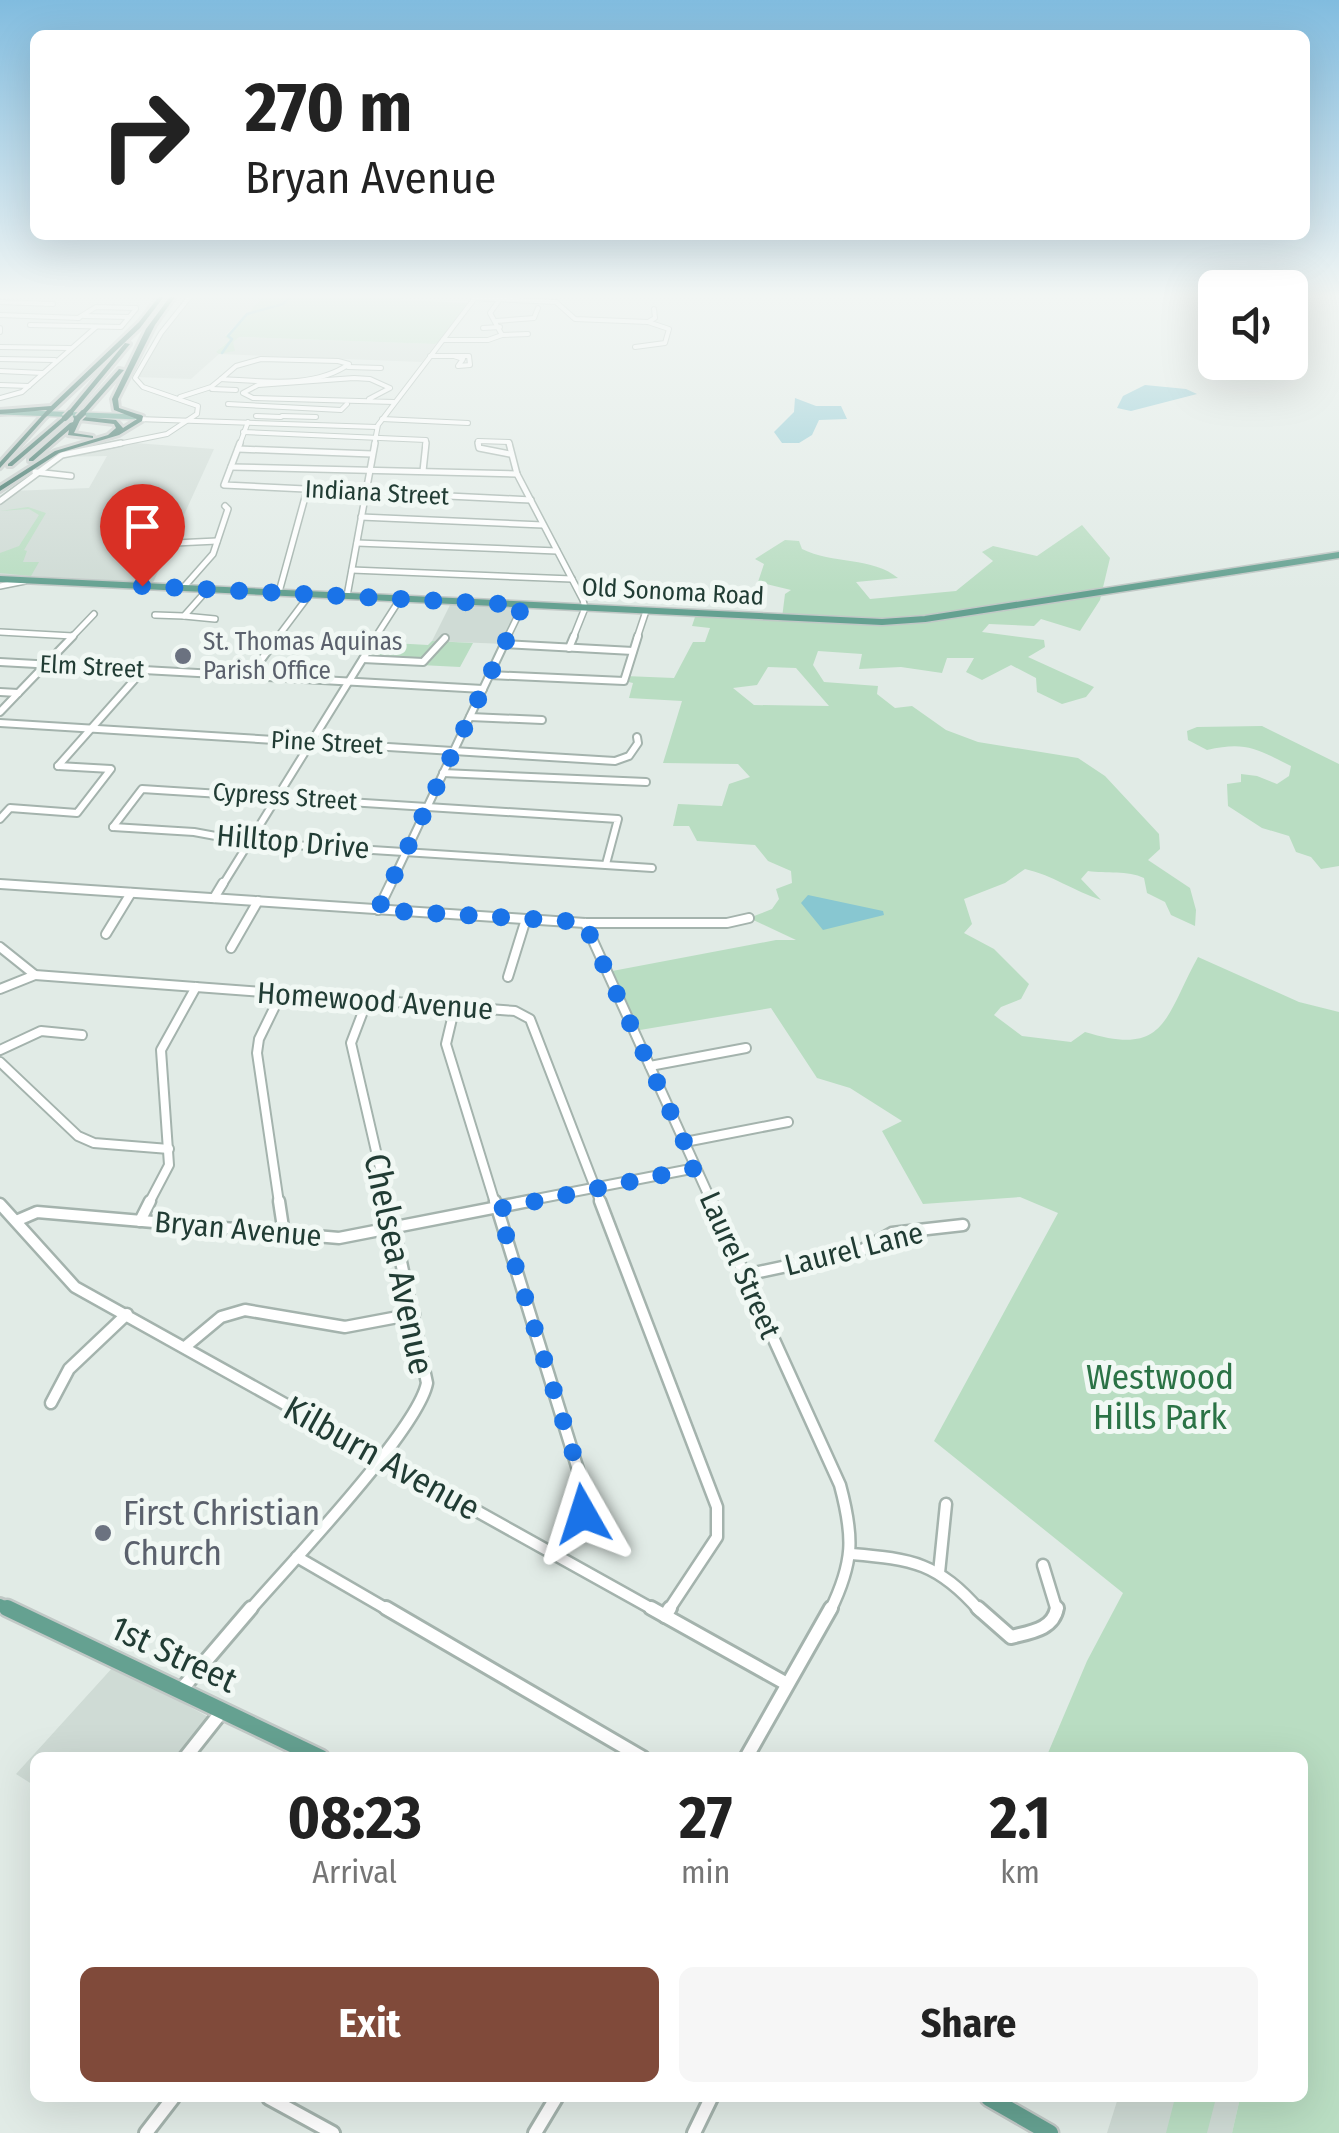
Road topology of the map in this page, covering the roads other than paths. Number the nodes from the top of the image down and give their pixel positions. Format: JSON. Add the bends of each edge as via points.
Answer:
{"nodes":[{"id":1,"x":67,"y":394,"type":"edge"},
{"id":2,"x":91,"y":394,"type":"edge"},
{"id":3,"x":98,"y":394,"type":"edge"},
{"id":4,"x":118,"y":394,"type":"edge"},
{"id":5,"x":164,"y":394,"type":"edge"},
{"id":6,"x":192,"y":394,"type":"edge"},
{"id":7,"x":243,"y":394,"type":"edge"},
{"id":8,"x":379,"y":394,"type":"edge"},
{"id":9,"x":401,"y":394,"type":"edge"},
{"id":10,"x":291,"y":397,"type":"junction"},
{"id":11,"x":176,"y":398,"type":"junction"},
{"id":12,"x":368,"y":399,"type":"junction"},
{"id":13,"x":394,"y":402,"type":"junction"},
{"id":14,"x":56,"y":404,"type":"junction"},
{"id":15,"x":228,"y":404,"type":"dead end"},
{"id":16,"x":347,"y":404,"type":"dead end"},
{"id":17,"x":283,"y":406,"type":"junction"},
{"id":18,"x":0,"y":413,"type":"edge"},
{"id":19,"x":450,"y":413,"type":"dead end"},
{"id":20,"x":46,"y":414,"type":"junction"},
{"id":21,"x":74,"y":416,"type":"junction"},
{"id":22,"x":256,"y":416,"type":"dead end"},
{"id":23,"x":282,"y":417,"type":"junction"},
{"id":24,"x":316,"y":417,"type":"dead end"},
{"id":25,"x":141,"y":418,"type":"junction"},
{"id":26,"x":382,"y":419,"type":"junction"},
{"id":27,"x":190,"y":420,"type":"junction"},
{"id":28,"x":248,"y":422,"type":"junction"},
{"id":29,"x":443,"y":422,"type":"junction"},
{"id":30,"x":468,"y":422,"type":"dead end"},
{"id":31,"x":274,"y":423,"type":"junction"},
{"id":32,"x":378,"y":427,"type":"junction"},
{"id":33,"x":33,"y":429,"type":"junction"},
{"id":34,"x":243,"y":432,"type":"junction"},
{"id":35,"x":375,"y":437,"type":"junction"},
{"id":36,"x":238,"y":449,"type":"junction"},
{"id":37,"x":372,"y":454,"type":"junction"},
{"id":38,"x":510,"y":454,"type":"junction"},
{"id":39,"x":0,"y":466,"type":"edge"},
{"id":40,"x":231,"y":466,"type":"junction"},
{"id":41,"x":370,"y":470,"type":"junction"},
{"id":42,"x":35,"y":472,"type":"junction"},
{"id":43,"x":422,"y":472,"type":"junction"},
{"id":44,"x":0,"y":474,"type":"edge"},
{"id":45,"x":517,"y":474,"type":"junction"},
{"id":46,"x":71,"y":476,"type":"dead end"},
{"id":47,"x":0,"y":488,"type":"edge"},
{"id":48,"x":307,"y":490,"type":"junction"},
{"id":49,"x":366,"y":493,"type":"junction"},
{"id":50,"x":531,"y":500,"type":"junction"},
{"id":51,"x":0,"y":501,"type":"edge"},
{"id":52,"x":225,"y":506,"type":"dead end"},
{"id":53,"x":361,"y":517,"type":"junction"},
{"id":54,"x":544,"y":525,"type":"junction"},
{"id":55,"x":217,"y":541,"type":"junction"},
{"id":56,"x":175,"y":542,"type":"dead end"},
{"id":57,"x":357,"y":542,"type":"junction"},
{"id":58,"x":557,"y":551,"type":"junction"},
{"id":59,"x":1339,"y":555,"type":"edge"},
{"id":60,"x":352,"y":570,"type":"junction"},
{"id":61,"x":572,"y":580,"type":"junction"},
{"id":62,"x":2,"y":582,"type":"edge"},
{"id":63,"x":183,"y":588,"type":"junction"},
{"id":64,"x":208,"y":589,"type":"junction"},
{"id":65,"x":279,"y":592,"type":"junction"},
{"id":66,"x":310,"y":594,"type":"junction"},
{"id":67,"x":347,"y":596,"type":"junction"},
{"id":68,"x":400,"y":599,"type":"junction"},
{"id":69,"x":523,"y":605,"type":"junction"},
{"id":70,"x":585,"y":608,"type":"junction"},
{"id":71,"x":646,"y":612,"type":"junction"},
{"id":72,"x":94,"y":614,"type":"dead end"},
{"id":73,"x":155,"y":616,"type":"dead end"},
{"id":74,"x":184,"y":616,"type":"junction"},
{"id":75,"x":215,"y":619,"type":"dead end"},
{"id":76,"x":0,"y":632,"type":"edge"},
{"id":77,"x":73,"y":636,"type":"junction"},
{"id":78,"x":445,"y":638,"type":"dead end"},
{"id":79,"x":505,"y":644,"type":"junction"},
{"id":80,"x":568,"y":648,"type":"junction"},
{"id":81,"x":633,"y":651,"type":"junction"},
{"id":82,"x":363,"y":659,"type":"junction"},
{"id":83,"x":0,"y":662,"type":"edge"},
{"id":84,"x":46,"y":664,"type":"junction"},
{"id":85,"x":142,"y":670,"type":"junction"},
{"id":86,"x":490,"y":674,"type":"junction"},
{"id":87,"x":249,"y":676,"type":"junction"},
{"id":88,"x":349,"y":682,"type":"junction"},
{"id":89,"x":482,"y":689,"type":"junction"},
{"id":90,"x":0,"y":692,"type":"edge"},
{"id":91,"x":18,"y":693,"type":"junction"},
{"id":92,"x":0,"y":712,"type":"edge"},
{"id":93,"x":470,"y":717,"type":"junction"},
{"id":94,"x":542,"y":720,"type":"dead end"},
{"id":95,"x":0,"y":723,"type":"edge"},
{"id":96,"x":90,"y":728,"type":"junction"},
{"id":97,"x":636,"y":737,"type":"dead end"},
{"id":98,"x":312,"y":742,"type":"junction"},
{"id":99,"x":454,"y":750,"type":"junction"},
{"id":100,"x":444,"y":773,"type":"junction"},
{"id":101,"x":646,"y":782,"type":"dead end"},
{"id":102,"x":277,"y":797,"type":"junction"},
{"id":103,"x":427,"y":806,"type":"junction"},
{"id":104,"x":0,"y":819,"type":"edge"},
{"id":105,"x":113,"y":827,"type":"joint"},
{"id":106,"x":248,"y":842,"type":"junction"},
{"id":107,"x":405,"y":851,"type":"junction"},
{"id":108,"x":606,"y":864,"type":"junction"},
{"id":109,"x":652,"y":868,"type":"dead end"},
{"id":110,"x":0,"y":884,"type":"edge"},
{"id":111,"x":131,"y":893,"type":"junction"},
{"id":112,"x":214,"y":898,"type":"junction"},
{"id":113,"x":258,"y":902,"type":"junction"},
{"id":114,"x":378,"y":910,"type":"junction"},
{"id":115,"x":749,"y":918,"type":"dead end"},
{"id":116,"x":526,"y":919,"type":"junction"},
{"id":117,"x":584,"y":922,"type":"junction"},
{"id":118,"x":106,"y":934,"type":"dead end"},
{"id":119,"x":0,"y":948,"type":"edge"},
{"id":120,"x":231,"y":948,"type":"dead end"},
{"id":121,"x":35,"y":976,"type":"junction"},
{"id":122,"x":508,"y":977,"type":"dead end"},
{"id":123,"x":196,"y":987,"type":"junction"},
{"id":124,"x":0,"y":989,"type":"edge"},
{"id":125,"x":280,"y":994,"type":"junction"},
{"id":126,"x":367,"y":1001,"type":"junction"},
{"id":127,"x":455,"y":1006,"type":"junction"},
{"id":128,"x":82,"y":1035,"type":"dead end"},
{"id":129,"x":746,"y":1048,"type":"dead end"},
{"id":130,"x":0,"y":1050,"type":"edge"},
{"id":131,"x":0,"y":1062,"type":"edge"},
{"id":132,"x":650,"y":1066,"type":"junction"},
{"id":133,"x":788,"y":1122,"type":"dead end"},
{"id":134,"x":685,"y":1142,"type":"junction"},
{"id":135,"x":169,"y":1149,"type":"junction"},
{"id":136,"x":696,"y":1168,"type":"junction"},
{"id":137,"x":598,"y":1189,"type":"junction"},
{"id":138,"x":0,"y":1204,"type":"edge"},
{"id":139,"x":498,"y":1209,"type":"junction"},
{"id":140,"x":16,"y":1221,"type":"junction"},
{"id":141,"x":140,"y":1221,"type":"junction"},
{"id":142,"x":963,"y":1225,"type":"dead end"},
{"id":143,"x":395,"y":1229,"type":"junction"},
{"id":144,"x":284,"y":1234,"type":"junction"},
{"id":145,"x":745,"y":1275,"type":"junction"},
{"id":146,"x":127,"y":1314,"type":"junction"},
{"id":147,"x":414,"y":1314,"type":"junction"},
{"id":148,"x":185,"y":1347,"type":"junction"},
{"id":149,"x":50,"y":1403,"type":"dead end"},
{"id":150,"x":377,"y":1456,"type":"junction"},
{"id":151,"x":946,"y":1504,"type":"dead end"},
{"id":152,"x":851,"y":1554,"type":"junction"},
{"id":153,"x":554,"y":1555,"type":"junction"},
{"id":154,"x":297,"y":1557,"type":"junction"},
{"id":155,"x":1043,"y":1565,"type":"dead end"},
{"id":156,"x":940,"y":1572,"type":"junction"},
{"id":157,"x":0,"y":1606,"type":"edge"},
{"id":158,"x":665,"y":1616,"type":"junction"},
{"id":159,"x":787,"y":1684,"type":"junction"},
{"id":160,"x":182,"y":1689,"type":"junction"},
{"id":161,"x":223,"y":1710,"type":"junction"},
{"id":162,"x":190,"y":1752,"type":"edge"},
{"id":163,"x":309,"y":1752,"type":"edge"},
{"id":164,"x":633,"y":1752,"type":"edge"},
{"id":165,"x":749,"y":1752,"type":"edge"},
{"id":166,"x":170,"y":2102,"type":"edge"},
{"id":167,"x":276,"y":2102,"type":"edge"},
{"id":168,"x":554,"y":2102,"type":"edge"},
{"id":169,"x":709,"y":2102,"type":"edge"},
{"id":170,"x":996,"y":2102,"type":"edge"},
{"id":171,"x":146,"y":2133,"type":"edge"},
{"id":172,"x":332,"y":2133,"type":"edge"},
{"id":173,"x":535,"y":2133,"type":"edge"},
{"id":174,"x":694,"y":2133,"type":"edge"},
{"id":175,"x":1050,"y":2133,"type":"edge"}],
"edges":[{"from":1,"to":14,"type":"highway"},
{"from":2,"to":21,"type":"highway"},
{"from":3,"to":21,"type":"highway"},
{"from":4,"to":25,"type":"highway","via":[[120,411]]},
{"from":5,"to":11,"type":"street"},
{"from":6,"to":11,"type":"street"},
{"from":7,"to":10,"type":"street"},
{"from":8,"to":12,"type":"street"},
{"from":9,"to":13,"type":"street"},
{"from":10,"to":12,"type":"street"},
{"from":10,"to":17,"type":"street"},
{"from":11,"to":27,"type":"street","via":[[200,409]]},
{"from":12,"to":13,"type":"street"},
{"from":13,"to":26,"type":"street"},
{"from":14,"to":18,"type":"highway"},
{"from":14,"to":20,"type":"highway"},
{"from":15,"to":17,"type":"street"},
{"from":16,"to":17,"type":"street","via":[[341,410]]},
{"from":17,"to":23,"type":"street"},
{"from":18,"to":20,"type":"main road"},
{"from":18,"to":33,"type":"highway","via":[[33,420]]},
{"from":19,"to":29,"type":"street"},
{"from":20,"to":21,"type":"main road"},
{"from":20,"to":25,"type":"main road"},
{"from":20,"to":33,"type":"highway"},
{"from":21,"to":21,"type":"highway","via":[[110,420],[120,427],[103,436],[78,436],[70,432]]},
{"from":21,"to":25,"type":"street"},
{"from":21,"to":44,"type":"highway"},
{"from":21,"to":47,"type":"highway"},
{"from":22,"to":23,"type":"street"},
{"from":23,"to":24,"type":"street"},
{"from":23,"to":31,"type":"street"},
{"from":25,"to":27,"type":"street"},
{"from":25,"to":47,"type":"highway","via":[[117,434],[57,452]]},
{"from":26,"to":29,"type":"street"},
{"from":26,"to":32,"type":"street"},
{"from":27,"to":28,"type":"street"},
{"from":27,"to":42,"type":"street","via":[[168,434],[75,450]]},
{"from":28,"to":31,"type":"street"},
{"from":28,"to":34,"type":"street"},
{"from":29,"to":30,"type":"street"},
{"from":31,"to":32,"type":"street"},
{"from":32,"to":35,"type":"street"},
{"from":33,"to":39,"type":"highway"},
{"from":34,"to":35,"type":"street"},
{"from":34,"to":36,"type":"street"},
{"from":35,"to":37,"type":"street"},
{"from":35,"to":43,"type":"street","via":[[426,440]]},
{"from":36,"to":37,"type":"street"},
{"from":36,"to":40,"type":"street"},
{"from":37,"to":41,"type":"street"},
{"from":38,"to":38,"type":"street","via":[[505,440],[478,441],[479,448]]},
{"from":38,"to":45,"type":"street"},
{"from":40,"to":41,"type":"street"},
{"from":40,"to":48,"type":"street","name":"Indiana Street","via":[[224,484]]},
{"from":41,"to":43,"type":"street"},
{"from":41,"to":49,"type":"street"},
{"from":42,"to":46,"type":"street"},
{"from":42,"to":51,"type":"street"},
{"from":43,"to":45,"type":"street"},
{"from":45,"to":50,"type":"street"},
{"from":48,"to":49,"type":"street","name":"Indiana Street"},
{"from":48,"to":65,"type":"street"},
{"from":49,"to":50,"type":"street","name":"Indiana Street"},
{"from":49,"to":53,"type":"street"},
{"from":50,"to":54,"type":"street"},
{"from":52,"to":55,"type":"street"},
{"from":53,"to":54,"type":"street"},
{"from":53,"to":57,"type":"street"},
{"from":54,"to":58,"type":"street"},
{"from":55,"to":56,"type":"street"},
{"from":55,"to":63,"type":"street"},
{"from":57,"to":58,"type":"street"},
{"from":57,"to":60,"type":"street"},
{"from":58,"to":61,"type":"street"},
{"from":59,"to":71,"type":"main road","name":"Old Sonoma Road","via":[[902,621]]},
{"from":60,"to":61,"type":"street"},
{"from":60,"to":67,"type":"street"},
{"from":61,"to":70,"type":"street"},
{"from":62,"to":63,"type":"main road","name":"Old Sonoma Road"},
{"from":63,"to":64,"type":"main road","name":"Old Sonoma Road"},
{"from":64,"to":65,"type":"main road","name":"Old Sonoma Road"},
{"from":64,"to":74,"type":"street"},
{"from":65,"to":66,"type":"main road","name":"Old Sonoma Road"},
{"from":66,"to":67,"type":"main road","name":"Old Sonoma Road"},
{"from":66,"to":87,"type":"street"},
{"from":67,"to":68,"type":"main road","name":"Old Sonoma Road"},
{"from":68,"to":69,"type":"main road","name":"Old Sonoma Road"},
{"from":68,"to":82,"type":"street"},
{"from":69,"to":70,"type":"main road","name":"Old Sonoma Road"},
{"from":69,"to":79,"type":"street"},
{"from":70,"to":71,"type":"main road","name":"Old Sonoma Road"},
{"from":70,"to":80,"type":"street"},
{"from":71,"to":81,"type":"street"},
{"from":72,"to":77,"type":"street"},
{"from":73,"to":74,"type":"street"},
{"from":74,"to":75,"type":"street"},
{"from":76,"to":77,"type":"street"},
{"from":77,"to":84,"type":"street"},
{"from":78,"to":82,"type":"street","via":[[423,662]]},
{"from":79,"to":80,"type":"street"},
{"from":79,"to":86,"type":"street"},
{"from":80,"to":81,"type":"street"},
{"from":81,"to":86,"type":"street","via":[[624,682]]},
{"from":82,"to":88,"type":"street"},
{"from":83,"to":84,"type":"street","name":"Elm Street"},
{"from":84,"to":85,"type":"street","name":"Elm Street"},
{"from":84,"to":91,"type":"street"},
{"from":85,"to":87,"type":"street","name":"Elm Street"},
{"from":85,"to":96,"type":"street"},
{"from":86,"to":89,"type":"street"},
{"from":87,"to":88,"type":"street","name":"Elm Street"},
{"from":88,"to":89,"type":"street","name":"Elm Street"},
{"from":88,"to":98,"type":"street"},
{"from":89,"to":93,"type":"street"},
{"from":90,"to":91,"type":"street"},
{"from":91,"to":92,"type":"street"},
{"from":93,"to":94,"type":"street"},
{"from":93,"to":99,"type":"street"},
{"from":95,"to":96,"type":"street","name":"Pine Street"},
{"from":96,"to":98,"type":"street","name":"Pine Street"},
{"from":96,"to":104,"type":"street","via":[[58,766],[111,769],[77,812],[10,808]]},
{"from":97,"to":99,"type":"street","name":"Pine Street","via":[[632,753],[615,761]]},
{"from":98,"to":99,"type":"street","name":"Pine Street"},
{"from":98,"to":102,"type":"street"},
{"from":99,"to":100,"type":"street"},
{"from":100,"to":101,"type":"street"},
{"from":100,"to":103,"type":"street"},
{"from":102,"to":103,"type":"street","name":"Cypress Street"},
{"from":102,"to":105,"type":"street","name":"Cypress Street","via":[[142,789]]},
{"from":102,"to":106,"type":"street"},
{"from":103,"to":107,"type":"street"},
{"from":103,"to":108,"type":"street","name":"Cypress Street","via":[[618,818]]},
{"from":105,"to":106,"type":"street","name":"Hilltop Drive"},
{"from":106,"to":107,"type":"street","name":"Hilltop Drive"},
{"from":106,"to":112,"type":"street"},
{"from":107,"to":108,"type":"street","name":"Hilltop Drive"},
{"from":107,"to":114,"type":"street"},
{"from":108,"to":109,"type":"street","name":"Hilltop Drive"},
{"from":110,"to":111,"type":"street"},
{"from":111,"to":112,"type":"street"},
{"from":111,"to":118,"type":"street"},
{"from":112,"to":113,"type":"street"},
{"from":113,"to":114,"type":"street"},
{"from":113,"to":120,"type":"street"},
{"from":114,"to":116,"type":"street"},
{"from":115,"to":117,"type":"street"},
{"from":116,"to":117,"type":"street"},
{"from":116,"to":122,"type":"street"},
{"from":117,"to":132,"type":"street","name":"Laurel Street"},
{"from":119,"to":121,"type":"street"},
{"from":121,"to":123,"type":"street","name":"Homewood Avenue"},
{"from":121,"to":124,"type":"street"},
{"from":123,"to":125,"type":"street","name":"Homewood Avenue"},
{"from":123,"to":135,"type":"street","via":[[161,1050]]},
{"from":125,"to":126,"type":"street","name":"Homewood Avenue"},
{"from":125,"to":144,"type":"street","via":[[257,1053]]},
{"from":126,"to":127,"type":"street","name":"Homewood Avenue"},
{"from":126,"to":143,"type":"street","name":"Chelsea Avenue","via":[[350,1043]]},
{"from":127,"to":137,"type":"street","name":"Homewood Avenue","via":[[515,1011],[534,1024]]},
{"from":127,"to":139,"type":"street","via":[[446,1044]]},
{"from":128,"to":130,"type":"street","via":[[41,1031]]},
{"from":129,"to":132,"type":"street"},
{"from":131,"to":135,"type":"street","via":[[78,1136]]},
{"from":132,"to":134,"type":"street","name":"Laurel Street"},
{"from":133,"to":134,"type":"street"},
{"from":134,"to":136,"type":"street","name":"Laurel Street"},
{"from":135,"to":141,"type":"street","via":[[166,1173]]},
{"from":136,"to":137,"type":"street","name":"Bryan Avenue"},
{"from":136,"to":145,"type":"street","name":"Laurel Street"},
{"from":137,"to":139,"type":"street","name":"Bryan Avenue"},
{"from":137,"to":158,"type":"street","name":"Homewood Avenue","via":[[718,1507],[717,1537]]},
{"from":138,"to":140,"type":"street","name":"Kilburn Avenue"},
{"from":139,"to":143,"type":"street","name":"Bryan Avenue"},
{"from":139,"to":153,"type":"street","via":[[584,1489],[583,1514]]},
{"from":140,"to":141,"type":"street","name":"Bryan Avenue","via":[[38,1212]]},
{"from":140,"to":146,"type":"street","name":"Kilburn Avenue","via":[[75,1287]]},
{"from":141,"to":144,"type":"street","name":"Bryan Avenue"},
{"from":142,"to":145,"type":"street","name":"Laurel Lane","via":[[892,1233],[862,1250]]},
{"from":143,"to":144,"type":"street","name":"Bryan Avenue","via":[[339,1238]]},
{"from":143,"to":147,"type":"street","name":"Chelsea Avenue"},
{"from":145,"to":152,"type":"street","name":"Laurel Street","via":[[840,1485]]},
{"from":146,"to":148,"type":"street","name":"Kilburn Avenue"},
{"from":146,"to":149,"type":"street","via":[[69,1369]]},
{"from":147,"to":148,"type":"street","via":[[345,1327],[245,1310],[221,1317]]},
{"from":147,"to":150,"type":"street","name":"Chelsea Avenue","via":[[424,1398]]},
{"from":148,"to":150,"type":"street","name":"Kilburn Avenue"},
{"from":150,"to":153,"type":"street","name":"Kilburn Avenue"},
{"from":150,"to":154,"type":"street","name":"Chelsea Avenue"},
{"from":151,"to":156,"type":"street"},
{"from":152,"to":156,"type":"street","via":[[916,1562]]},
{"from":152,"to":159,"type":"street","name":"Laurel Street","via":[[833,1604]]},
{"from":153,"to":158,"type":"street","name":"Kilburn Avenue"},
{"from":154,"to":160,"type":"street","name":"Chelsea Avenue"},
{"from":154,"to":164,"type":"street"},
{"from":155,"to":156,"type":"street","via":[[1061,1610],[1058,1618],[1011,1637],[992,1627]]},
{"from":157,"to":160,"type":"main road","name":"1st Street"},
{"from":158,"to":159,"type":"street","name":"Kilburn Avenue"},
{"from":159,"to":165,"type":"street","name":"Laurel Street"},
{"from":160,"to":161,"type":"main road","name":"1st Street"},
{"from":161,"to":162,"type":"street"},
{"from":161,"to":163,"type":"main road","name":"1st Street"},
{"from":166,"to":171,"type":"street"},
{"from":167,"to":172,"type":"street"},
{"from":168,"to":173,"type":"street"},
{"from":169,"to":174,"type":"street"},
{"from":170,"to":175,"type":"main road"}]}
